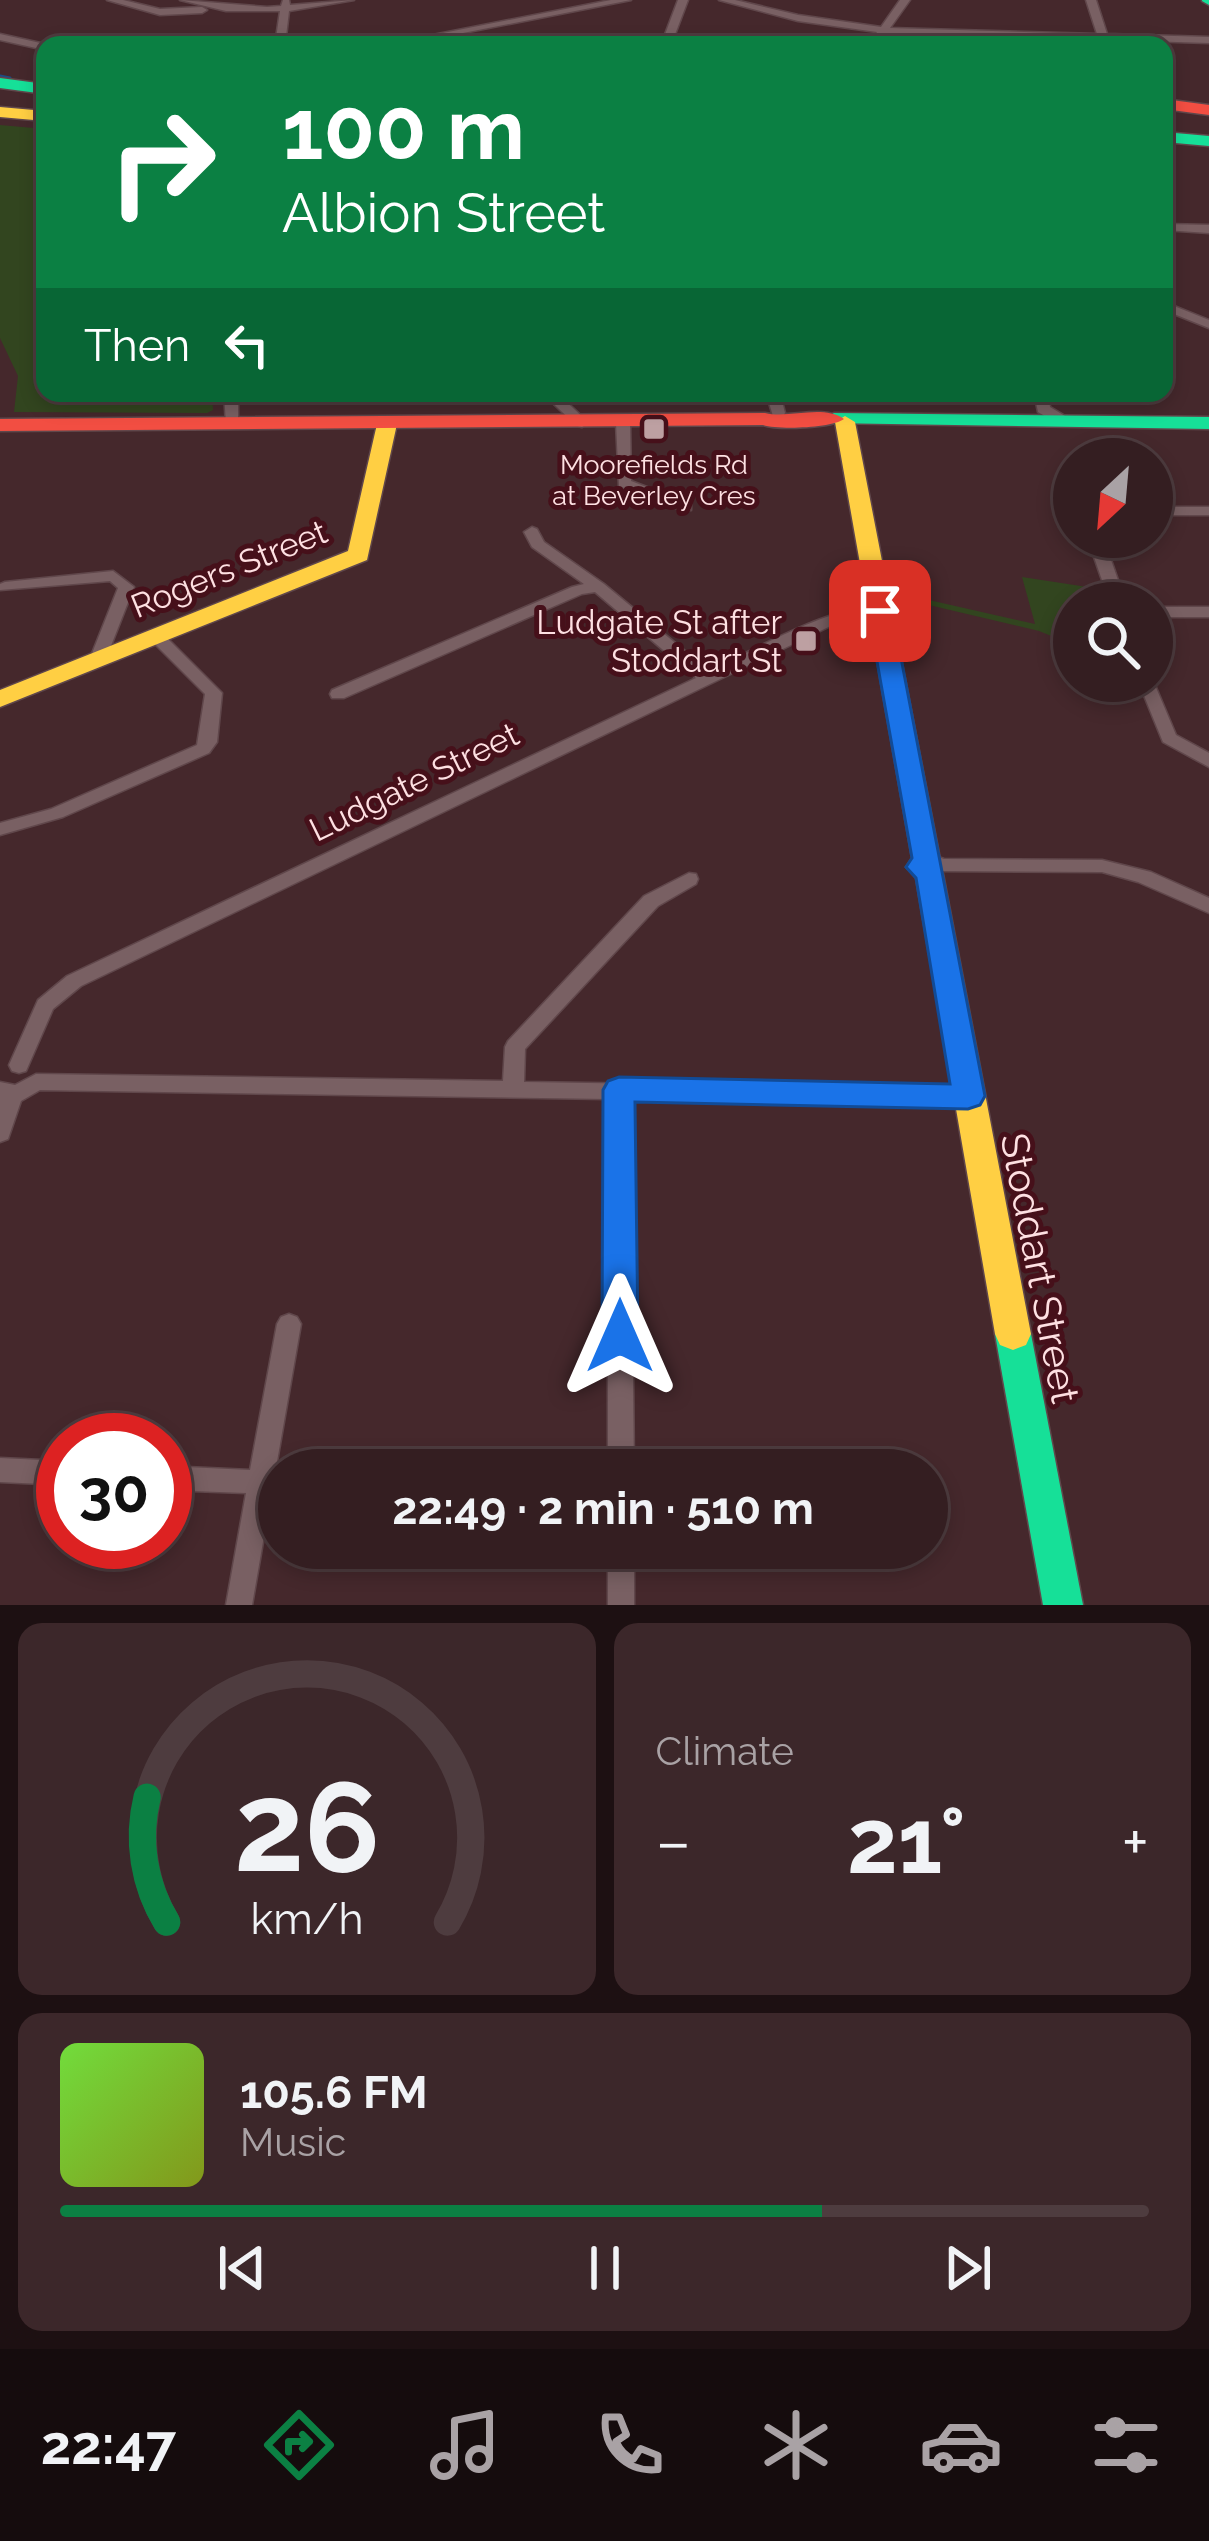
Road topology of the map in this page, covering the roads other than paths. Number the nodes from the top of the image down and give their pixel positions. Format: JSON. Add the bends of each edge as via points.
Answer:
{"nodes":[{"id":1,"x":112,"y":0,"type":"edge"},
{"id":2,"x":184,"y":0,"type":"edge"},
{"id":3,"x":350,"y":0,"type":"edge"},
{"id":4,"x":626,"y":0,"type":"edge"},
{"id":5,"x":683,"y":0,"type":"edge"},
{"id":6,"x":724,"y":0,"type":"edge"},
{"id":7,"x":905,"y":0,"type":"edge"},
{"id":8,"x":1091,"y":0,"type":"edge"},
{"id":9,"x":285,"y":5,"type":"edge"},
{"id":10,"x":212,"y":7,"type":"junction"},
{"id":11,"x":884,"y":30,"type":"junction"},
{"id":12,"x":281,"y":36,"type":"edge"},
{"id":13,"x":435,"y":36,"type":"edge"},
{"id":14,"x":669,"y":36,"type":"edge"},
{"id":15,"x":880,"y":36,"type":"edge"},
{"id":16,"x":1048,"y":36,"type":"edge"},
{"id":17,"x":1102,"y":36,"type":"edge"},
{"id":18,"x":0,"y":37,"type":"edge"},
{"id":19,"x":1173,"y":39,"type":"edge"},
{"id":20,"x":1205,"y":40,"type":"edge"},
{"id":21,"x":36,"y":45,"type":"edge"},
{"id":22,"x":0,"y":97,"type":"edge"},
{"id":23,"x":36,"y":101,"type":"edge"},
{"id":24,"x":1173,"y":104,"type":"edge"},
{"id":25,"x":1209,"y":106,"type":"edge"},
{"id":26,"x":1173,"y":227,"type":"edge"},
{"id":27,"x":1209,"y":229,"type":"edge"},
{"id":28,"x":1173,"y":310,"type":"edge"},
{"id":29,"x":1209,"y":324,"type":"edge"},
{"id":30,"x":232,"y":402,"type":"edge"},
{"id":31,"x":559,"y":402,"type":"edge"},
{"id":32,"x":1050,"y":408,"type":"edge"},
{"id":33,"x":776,"y":411,"type":"edge"},
{"id":34,"x":845,"y":422,"type":"junction"},
{"id":35,"x":581,"y":423,"type":"junction"},
{"id":36,"x":623,"y":423,"type":"junction"},
{"id":37,"x":1209,"y":423,"type":"edge"},
{"id":38,"x":232,"y":424,"type":"junction"},
{"id":39,"x":387,"y":424,"type":"junction"},
{"id":40,"x":0,"y":425,"type":"edge"},
{"id":41,"x":686,"y":507,"type":"dead end"},
{"id":42,"x":1173,"y":512,"type":"edge"},
{"id":43,"x":1209,"y":512,"type":"edge"},
{"id":44,"x":532,"y":532,"type":"dead end"},
{"id":45,"x":5,"y":587,"type":"dead end"},
{"id":46,"x":598,"y":587,"type":"junction"},
{"id":47,"x":880,"y":611,"type":"junction"},
{"id":48,"x":1173,"y":612,"type":"edge"},
{"id":49,"x":1209,"y":612,"type":"edge"},
{"id":50,"x":157,"y":637,"type":"junction"},
{"id":51,"x":97,"y":661,"type":"junction"},
{"id":52,"x":707,"y":678,"type":"junction"},
{"id":53,"x":338,"y":694,"type":"dead end"},
{"id":54,"x":0,"y":699,"type":"edge"},
{"id":55,"x":1154,"y":702,"type":"edge"},
{"id":56,"x":1209,"y":760,"type":"edge"},
{"id":57,"x":0,"y":829,"type":"edge"},
{"id":58,"x":933,"y":866,"type":"junction"},
{"id":59,"x":688,"y":879,"type":"dead end"},
{"id":60,"x":1209,"y":906,"type":"edge"},
{"id":61,"x":8,"y":1081,"type":"edge"},
{"id":62,"x":513,"y":1088,"type":"junction"},
{"id":63,"x":619,"y":1090,"type":"junction"},
{"id":64,"x":968,"y":1096,"type":"junction"},
{"id":65,"x":0,"y":1133,"type":"edge"},
{"id":66,"x":289,"y":1324,"type":"dead end"},
{"id":67,"x":266,"y":1449,"type":"edge"},
{"id":68,"x":621,"y":1449,"type":"edge"},
{"id":69,"x":0,"y":1470,"type":"edge"},
{"id":70,"x":36,"y":1472,"type":"edge"},
{"id":71,"x":192,"y":1479,"type":"edge"},
{"id":72,"x":258,"y":1482,"type":"edge"},
{"id":73,"x":258,"y":1494,"type":"edge"},
{"id":74,"x":621,"y":1569,"type":"edge"},
{"id":75,"x":239,"y":1605,"type":"edge"},
{"id":76,"x":621,"y":1605,"type":"edge"},
{"id":77,"x":1063,"y":1605,"type":"edge"}],
"edges":[{"from":1,"to":10,"type":"street","via":[[170,13]]},
{"from":2,"to":10,"type":"street"},
{"from":3,"to":9,"type":"street"},
{"from":4,"to":13,"type":"street"},
{"from":5,"to":14,"type":"street"},
{"from":6,"to":11,"type":"street"},
{"from":7,"to":11,"type":"street"},
{"from":8,"to":17,"type":"street"},
{"from":9,"to":10,"type":"street"},
{"from":9,"to":12,"type":"street"},
{"from":11,"to":15,"type":"street"},
{"from":11,"to":16,"type":"street"},
{"from":18,"to":21,"type":"street"},
{"from":19,"to":20,"type":"street"},
{"from":22,"to":23,"type":"main road"},
{"from":24,"to":25,"type":"main road"},
{"from":26,"to":27,"type":"street"},
{"from":28,"to":29,"type":"street"},
{"from":30,"to":38,"type":"street"},
{"from":31,"to":35,"type":"street"},
{"from":32,"to":34,"type":"main road"},
{"from":32,"to":37,"type":"main road"},
{"from":33,"to":34,"type":"main road"},
{"from":33,"to":36,"type":"main road"},
{"from":34,"to":47,"type":"main road","name":"Stoddart Street"},
{"from":35,"to":36,"type":"main road"},
{"from":35,"to":39,"type":"main road"},
{"from":36,"to":41,"type":"street","via":[[624,483]]},
{"from":38,"to":39,"type":"main road"},
{"from":38,"to":40,"type":"main road"},
{"from":39,"to":50,"type":"main road","name":"Rogers Street","via":[[358,555]]},
{"from":42,"to":43,"type":"street"},
{"from":44,"to":46,"type":"street","via":[[537,544]]},
{"from":45,"to":51,"type":"street","via":[[112,576],[126,587]]},
{"from":46,"to":52,"type":"street"},
{"from":46,"to":53,"type":"street"},
{"from":47,"to":52,"type":"street","name":"Ludgate Street","via":[[839,616]]},
{"from":47,"to":58,"type":"main road","name":"Stoddart Street"},
{"from":48,"to":49,"type":"street"},
{"from":50,"to":51,"type":"main road","name":"Rogers Street"},
{"from":50,"to":57,"type":"street","via":[[214,693],[203,749],[57,813]]},
{"from":51,"to":54,"type":"main road","name":"Rogers Street"},
{"from":52,"to":61,"type":"street","name":"Ludgate Street","via":[[56,991]]},
{"from":55,"to":56,"type":"street","via":[[1169,738]]},
{"from":58,"to":60,"type":"street","via":[[1102,866]]},
{"from":58,"to":64,"type":"main road","name":"Stoddart Street"},
{"from":59,"to":62,"type":"street","via":[[651,902],[514,1047]]},
{"from":61,"to":62,"type":"street"},
{"from":61,"to":65,"type":"street","name":"Ludgate Street"},
{"from":62,"to":63,"type":"street"},
{"from":63,"to":64,"type":"street"},
{"from":63,"to":68,"type":"street"},
{"from":64,"to":77,"type":"main road","name":"Stoddart Street"},
{"from":66,"to":67,"type":"street"},
{"from":69,"to":70,"type":"street"},
{"from":71,"to":72,"type":"street"},
{"from":73,"to":75,"type":"street"},
{"from":74,"to":76,"type":"street"}]}
